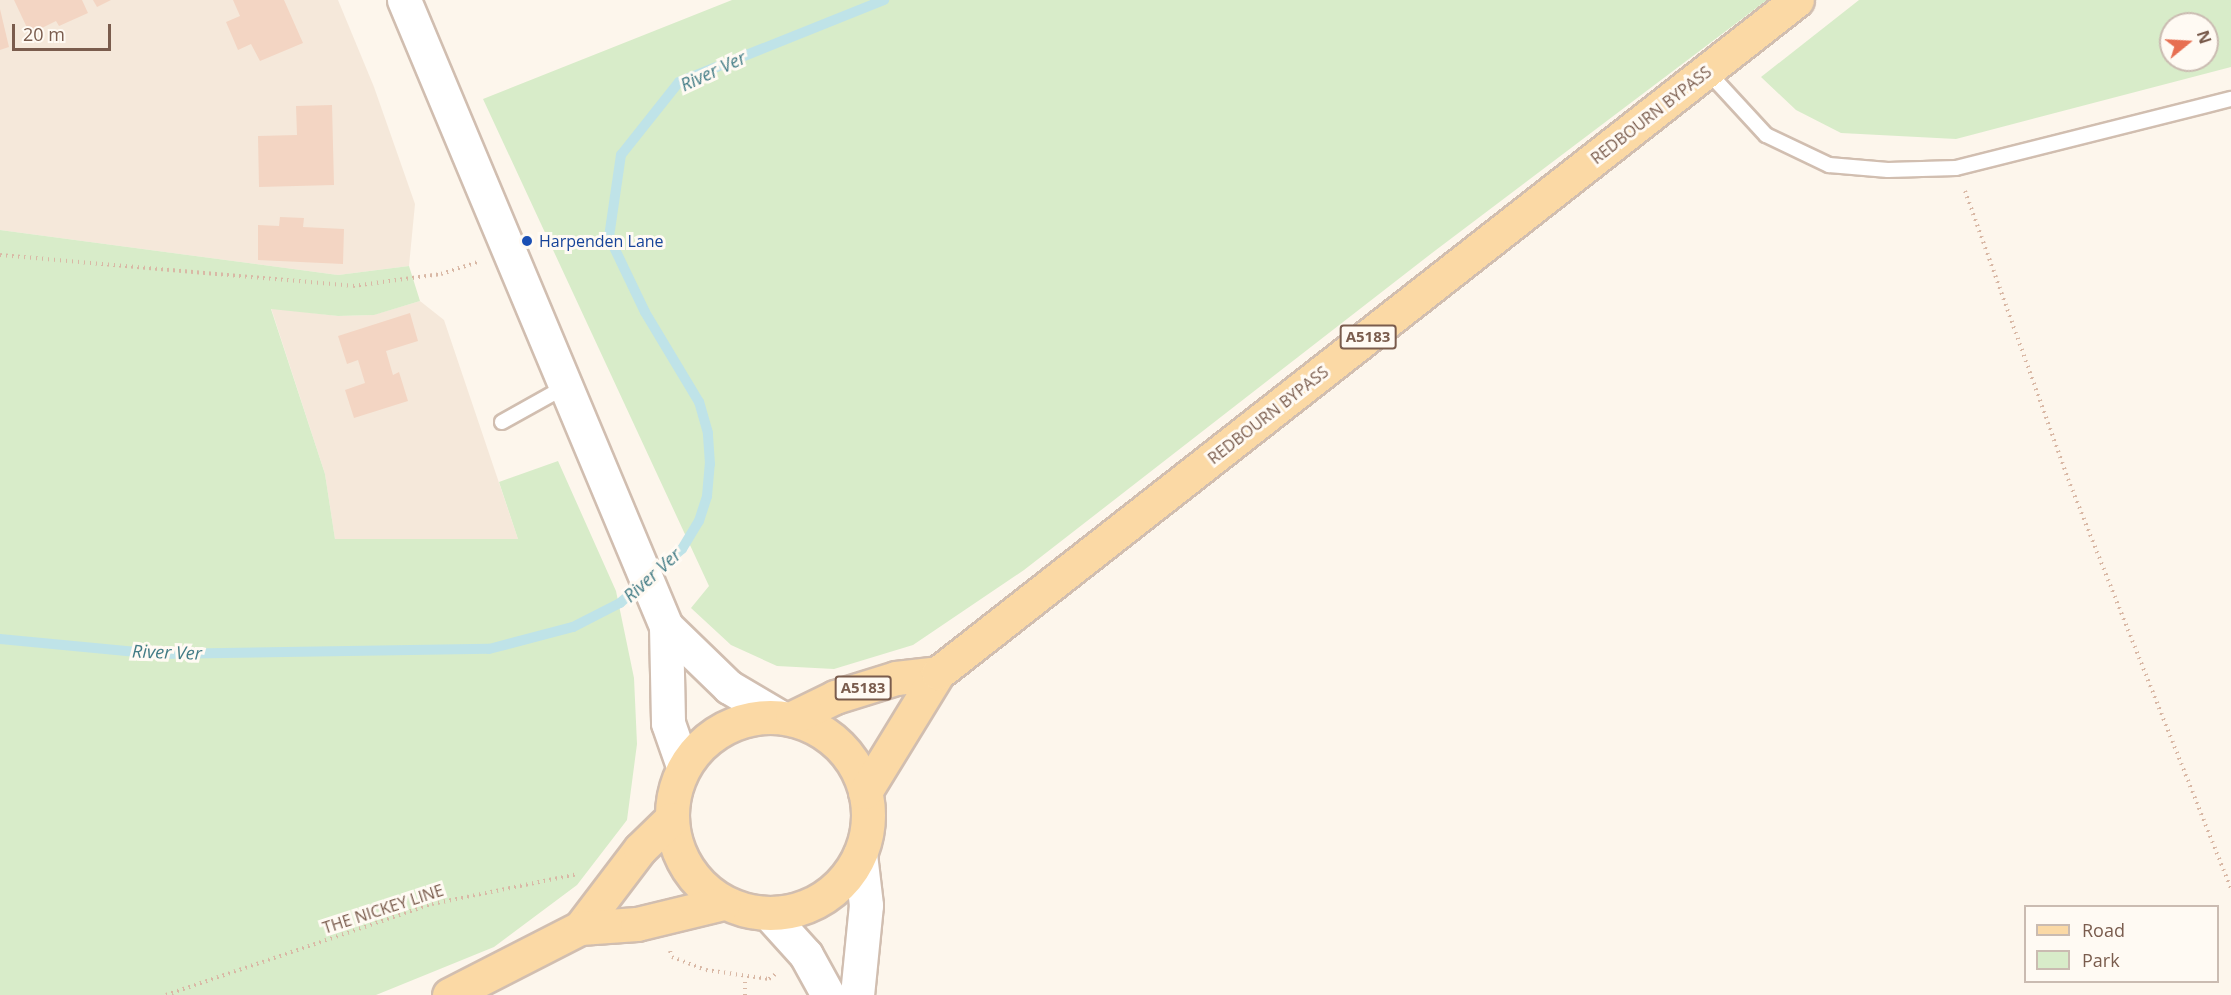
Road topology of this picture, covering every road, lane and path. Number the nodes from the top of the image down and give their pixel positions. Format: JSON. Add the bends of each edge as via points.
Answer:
{"nodes":[{"id":1,"x":404,"y":0,"type":"edge"},
{"id":2,"x":1797,"y":0,"type":"edge"},
{"id":3,"x":1707,"y":71,"type":"junction"},
{"id":4,"x":2231,"y":99,"type":"edge"},
{"id":5,"x":1956,"y":168,"type":"junction"},
{"id":6,"x":511,"y":251,"type":"junction"},
{"id":7,"x":0,"y":255,"type":"edge"},
{"id":8,"x":567,"y":386,"type":"junction"},
{"id":9,"x":501,"y":422,"type":"dead end"},
{"id":10,"x":666,"y":626,"type":"junction"},
{"id":11,"x":938,"y":673,"type":"junction"},
{"id":12,"x":785,"y":717,"type":"junction"},
{"id":13,"x":683,"y":766,"type":"junction"},
{"id":14,"x":866,"y":792,"type":"junction"},
{"id":15,"x":671,"y":819,"type":"junction"},
{"id":16,"x":860,"y":854,"type":"junction"},
{"id":17,"x":590,"y":870,"type":"dead end"},
{"id":18,"x":2231,"y":888,"type":"edge"},
{"id":19,"x":724,"y":903,"type":"junction"},
{"id":20,"x":769,"y":914,"type":"junction"},
{"id":21,"x":580,"y":928,"type":"junction"},
{"id":22,"x":745,"y":977,"type":"dead end"},
{"id":23,"x":166,"y":995,"type":"edge"},
{"id":24,"x":448,"y":995,"type":"edge"},
{"id":25,"x":745,"y":995,"type":"edge"},
{"id":26,"x":828,"y":995,"type":"edge"},
{"id":27,"x":857,"y":995,"type":"edge"}],
"edges":[{"from":1,"to":6,"type":"street"},
{"from":2,"to":3,"type":"main road","name":"REDBOURN BYPASS","number":"A5183"},
{"from":3,"to":5,"type":"lane","via":[[1767,135],[1829,165],[1888,170]]},
{"from":3,"to":11,"type":"main road","name":"REDBOURN BYPASS","number":"A5183"},
{"from":4,"to":5,"type":"lane"},
{"from":5,"to":18,"type":"path","via":[[2068,479]]},
{"from":6,"to":7,"type":"path","via":[[441,274],[353,286]]},
{"from":6,"to":8,"type":"street"},
{"from":8,"to":9,"type":"lane"},
{"from":8,"to":10,"type":"street"},
{"from":10,"to":12,"type":"street","via":[[729,687]]},
{"from":10,"to":13,"type":"street","via":[[668,723]]},
{"from":11,"to":12,"type":"main road","number":"A5183","via":[[896,678]]},
{"from":11,"to":14,"type":"main road","name":"REDBOURN BYPASS","number":"A5183"},
{"from":12,"to":13,"type":"main road","via":[[740,720],[714,732]]},
{"from":12,"to":14,"type":"main road","via":[[822,730],[846,752]]},
{"from":13,"to":15,"type":"main road","via":[[674,789]]},
{"from":14,"to":16,"type":"main road","via":[[868,815]]},
{"from":15,"to":19,"type":"main road","via":[[676,845],[687,869]]},
{"from":15,"to":21,"type":"main road","via":[[640,849]]},
{"from":16,"to":20,"type":"main road","via":[[846,877],[827,895],[791,911]]},
{"from":16,"to":27,"type":"street","via":[[866,905]]},
{"from":17,"to":23,"type":"path","name":"THE NICKEY LINE","via":[[568,878],[432,904]]},
{"from":19,"to":20,"type":"main road"},
{"from":19,"to":21,"type":"main road","via":[[637,924]]},
{"from":20,"to":26,"type":"street","via":[[806,955]]},
{"from":21,"to":24,"type":"main road"},
{"from":22,"to":25,"type":"path"}]}
